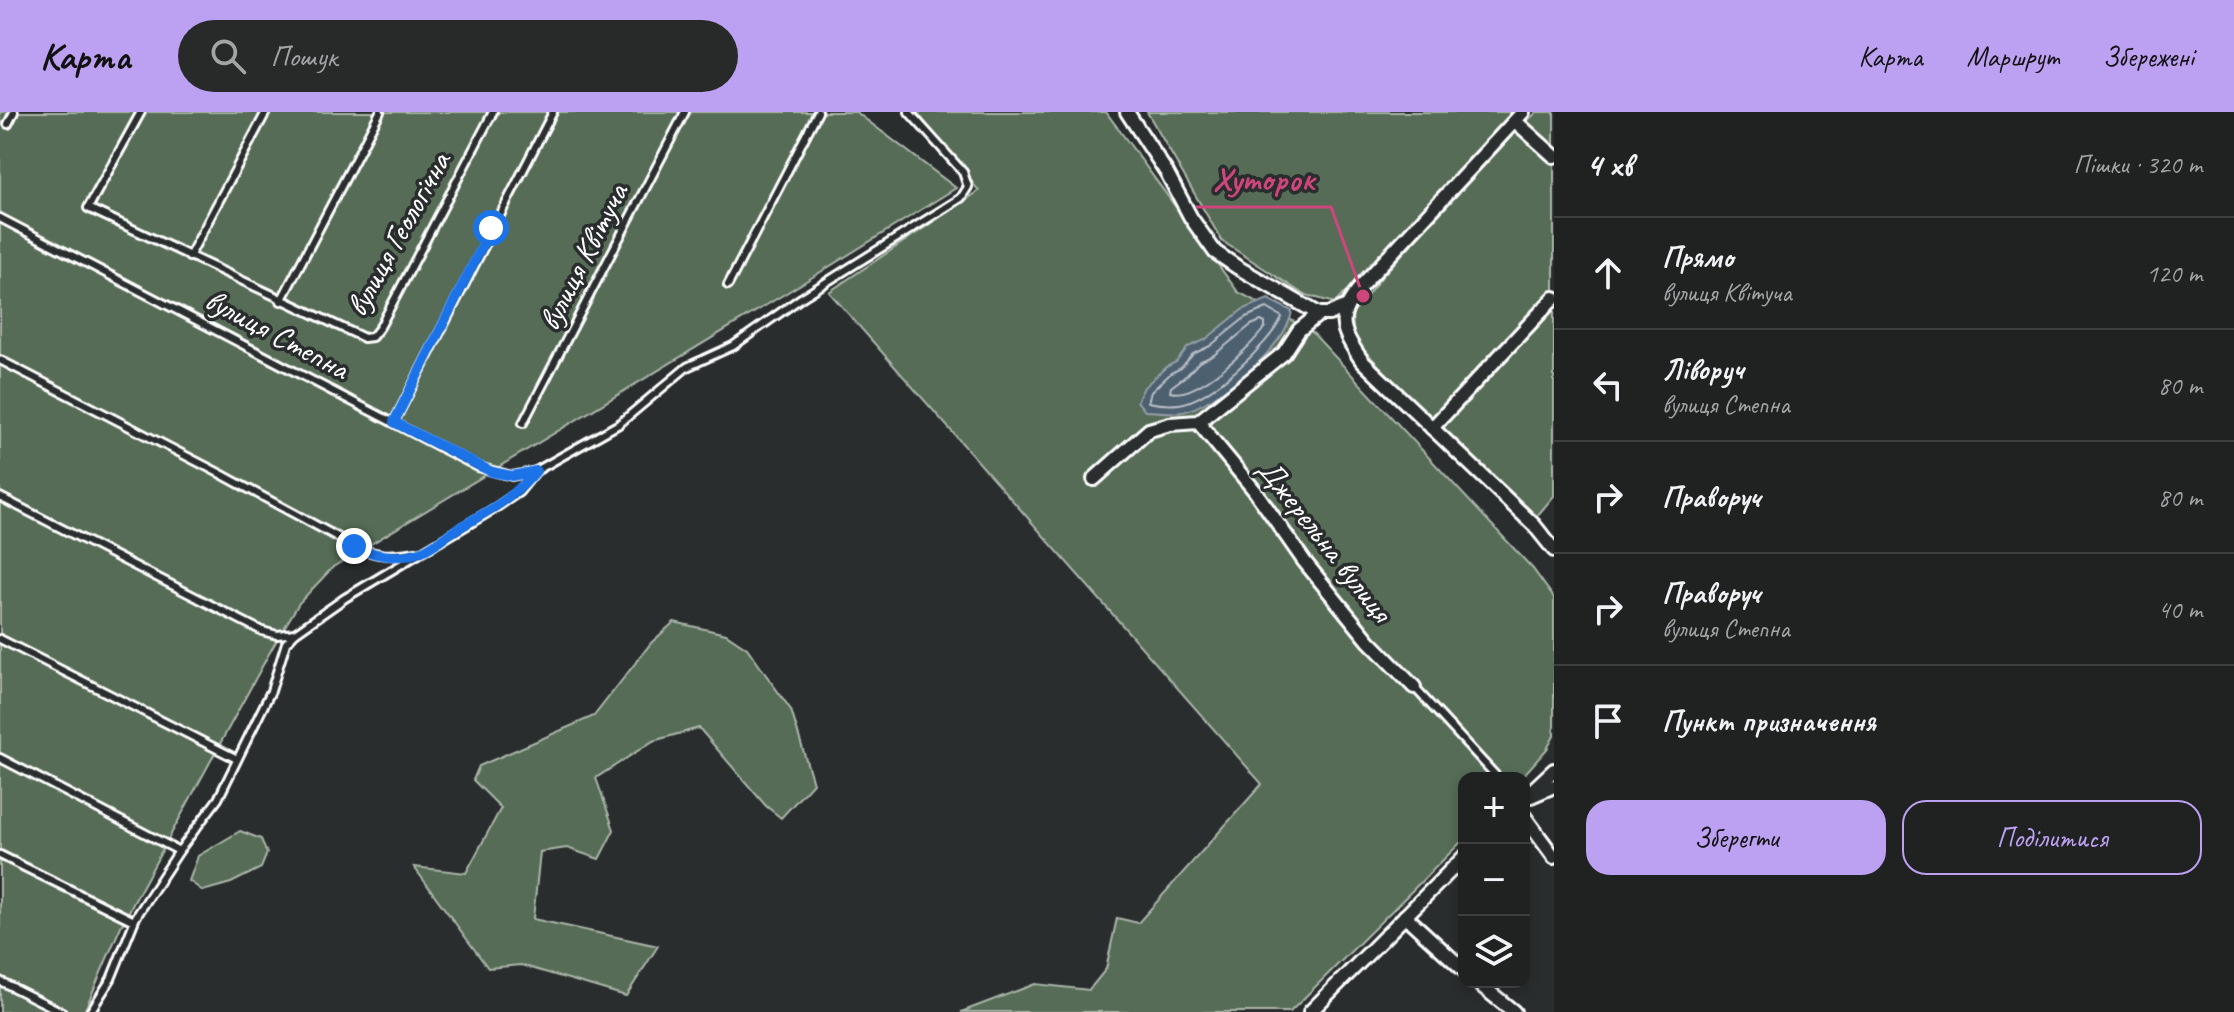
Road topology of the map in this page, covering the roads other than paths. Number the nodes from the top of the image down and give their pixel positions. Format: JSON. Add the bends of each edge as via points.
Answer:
{"nodes":[{"id":1,"x":14,"y":112,"type":"edge"},
{"id":2,"x":141,"y":112,"type":"edge"},
{"id":3,"x":266,"y":112,"type":"edge"},
{"id":4,"x":380,"y":112,"type":"edge"},
{"id":5,"x":493,"y":112,"type":"edge"},
{"id":6,"x":553,"y":112,"type":"edge"},
{"id":7,"x":685,"y":112,"type":"edge"},
{"id":8,"x":818,"y":112,"type":"edge"},
{"id":9,"x":909,"y":112,"type":"edge"},
{"id":10,"x":1127,"y":112,"type":"edge"},
{"id":11,"x":1519,"y":116,"type":"edge"},
{"id":12,"x":8,"y":124,"type":"dead end"},
{"id":13,"x":1554,"y":156,"type":"edge"},
{"id":14,"x":0,"y":218,"type":"edge"},
{"id":15,"x":189,"y":257,"type":"junction"},
{"id":16,"x":728,"y":285,"type":"dead end"},
{"id":17,"x":1554,"y":298,"type":"edge"},
{"id":18,"x":281,"y":301,"type":"junction"},
{"id":19,"x":1345,"y":307,"type":"junction"},
{"id":20,"x":1319,"y":314,"type":"junction"},
{"id":21,"x":0,"y":360,"type":"edge"},
{"id":22,"x":394,"y":422,"type":"junction"},
{"id":23,"x":1198,"y":422,"type":"junction"},
{"id":24,"x":523,"y":423,"type":"dead end"},
{"id":25,"x":1432,"y":428,"type":"junction"},
{"id":26,"x":536,"y":471,"type":"junction"},
{"id":27,"x":1094,"y":479,"type":"dead end"},
{"id":28,"x":0,"y":497,"type":"edge"},
{"id":29,"x":1554,"y":550,"type":"edge"},
{"id":30,"x":420,"y":552,"type":"junction"},
{"id":31,"x":295,"y":633,"type":"junction"},
{"id":32,"x":0,"y":639,"type":"edge"},
{"id":33,"x":1414,"y":687,"type":"joint"},
{"id":34,"x":0,"y":758,"type":"edge"},
{"id":35,"x":237,"y":759,"type":"junction"},
{"id":36,"x":1554,"y":770,"type":"edge"},
{"id":37,"x":1492,"y":772,"type":"edge"},
{"id":38,"x":1554,"y":786,"type":"edge"},
{"id":39,"x":1530,"y":792,"type":"edge"},
{"id":40,"x":1530,"y":796,"type":"edge"},
{"id":41,"x":1530,"y":824,"type":"edge"},
{"id":42,"x":179,"y":851,"type":"junction"},
{"id":43,"x":0,"y":855,"type":"edge"},
{"id":44,"x":1554,"y":857,"type":"edge"},
{"id":45,"x":1458,"y":863,"type":"edge"},
{"id":46,"x":1405,"y":916,"type":"junction"},
{"id":47,"x":134,"y":921,"type":"junction"},
{"id":48,"x":1458,"y":965,"type":"edge"},
{"id":49,"x":0,"y":981,"type":"edge"},
{"id":50,"x":1484,"y":988,"type":"edge"},
{"id":51,"x":62,"y":1012,"type":"edge"},
{"id":52,"x":90,"y":1012,"type":"edge"},
{"id":53,"x":1310,"y":1012,"type":"edge"},
{"id":54,"x":1514,"y":1012,"type":"edge"}],
"edges":[{"from":1,"to":12,"type":"lane"},
{"from":2,"to":15,"type":"lane","name":"вулиця Геологічна","via":[[88,208]]},
{"from":3,"to":15,"type":"lane"},
{"from":4,"to":18,"type":"lane"},
{"from":5,"to":18,"type":"lane","name":"вулиця Геологічна","via":[[372,337],[356,337]]},
{"from":6,"to":22,"type":"lane"},
{"from":7,"to":24,"type":"lane","name":"вулиця Квітуча"},
{"from":8,"to":16,"type":"lane"},
{"from":9,"to":26,"type":"lane","via":[[963,172],[968,187],[961,198],[733,346],[687,367],[601,436]]},
{"from":10,"to":20,"type":"street","via":[[1215,252]]},
{"from":11,"to":13,"type":"street"},
{"from":11,"to":19,"type":"street"},
{"from":14,"to":22,"type":"lane","name":"вулиця Степна"},
{"from":15,"to":18,"type":"lane","name":"вулиця Геологічна"},
{"from":17,"to":25,"type":"street"},
{"from":19,"to":20,"type":"street"},
{"from":19,"to":25,"type":"street","via":[[1347,338],[1362,361]]},
{"from":20,"to":23,"type":"street","via":[[1299,330],[1284,353]]},
{"from":21,"to":30,"type":"lane","via":[[354,546],[374,555]]},
{"from":22,"to":26,"type":"lane","name":"вулиця Степна","via":[[492,472],[512,476]]},
{"from":23,"to":27,"type":"street","via":[[1149,430]]},
{"from":23,"to":33,"type":"street","name":"Джерельна вулиця","via":[[1369,641]]},
{"from":25,"to":29,"type":"street"},
{"from":26,"to":30,"type":"lane","via":[[519,492]]},
{"from":28,"to":31,"type":"lane","via":[[262,631]]},
{"from":30,"to":31,"type":"lane"},
{"from":31,"to":35,"type":"lane"},
{"from":32,"to":35,"type":"lane"},
{"from":33,"to":37,"type":"lane"},
{"from":34,"to":42,"type":"lane"},
{"from":35,"to":42,"type":"lane","via":[[207,815]]},
{"from":36,"to":39,"type":"street"},
{"from":38,"to":40,"type":"street"},
{"from":41,"to":44,"type":"street"},
{"from":42,"to":47,"type":"lane"},
{"from":43,"to":47,"type":"lane"},
{"from":45,"to":46,"type":"street"},
{"from":46,"to":48,"type":"street"},
{"from":46,"to":53,"type":"street"},
{"from":47,"to":52,"type":"lane","via":[[111,979]]},
{"from":49,"to":51,"type":"lane"},
{"from":50,"to":54,"type":"street"}]}
